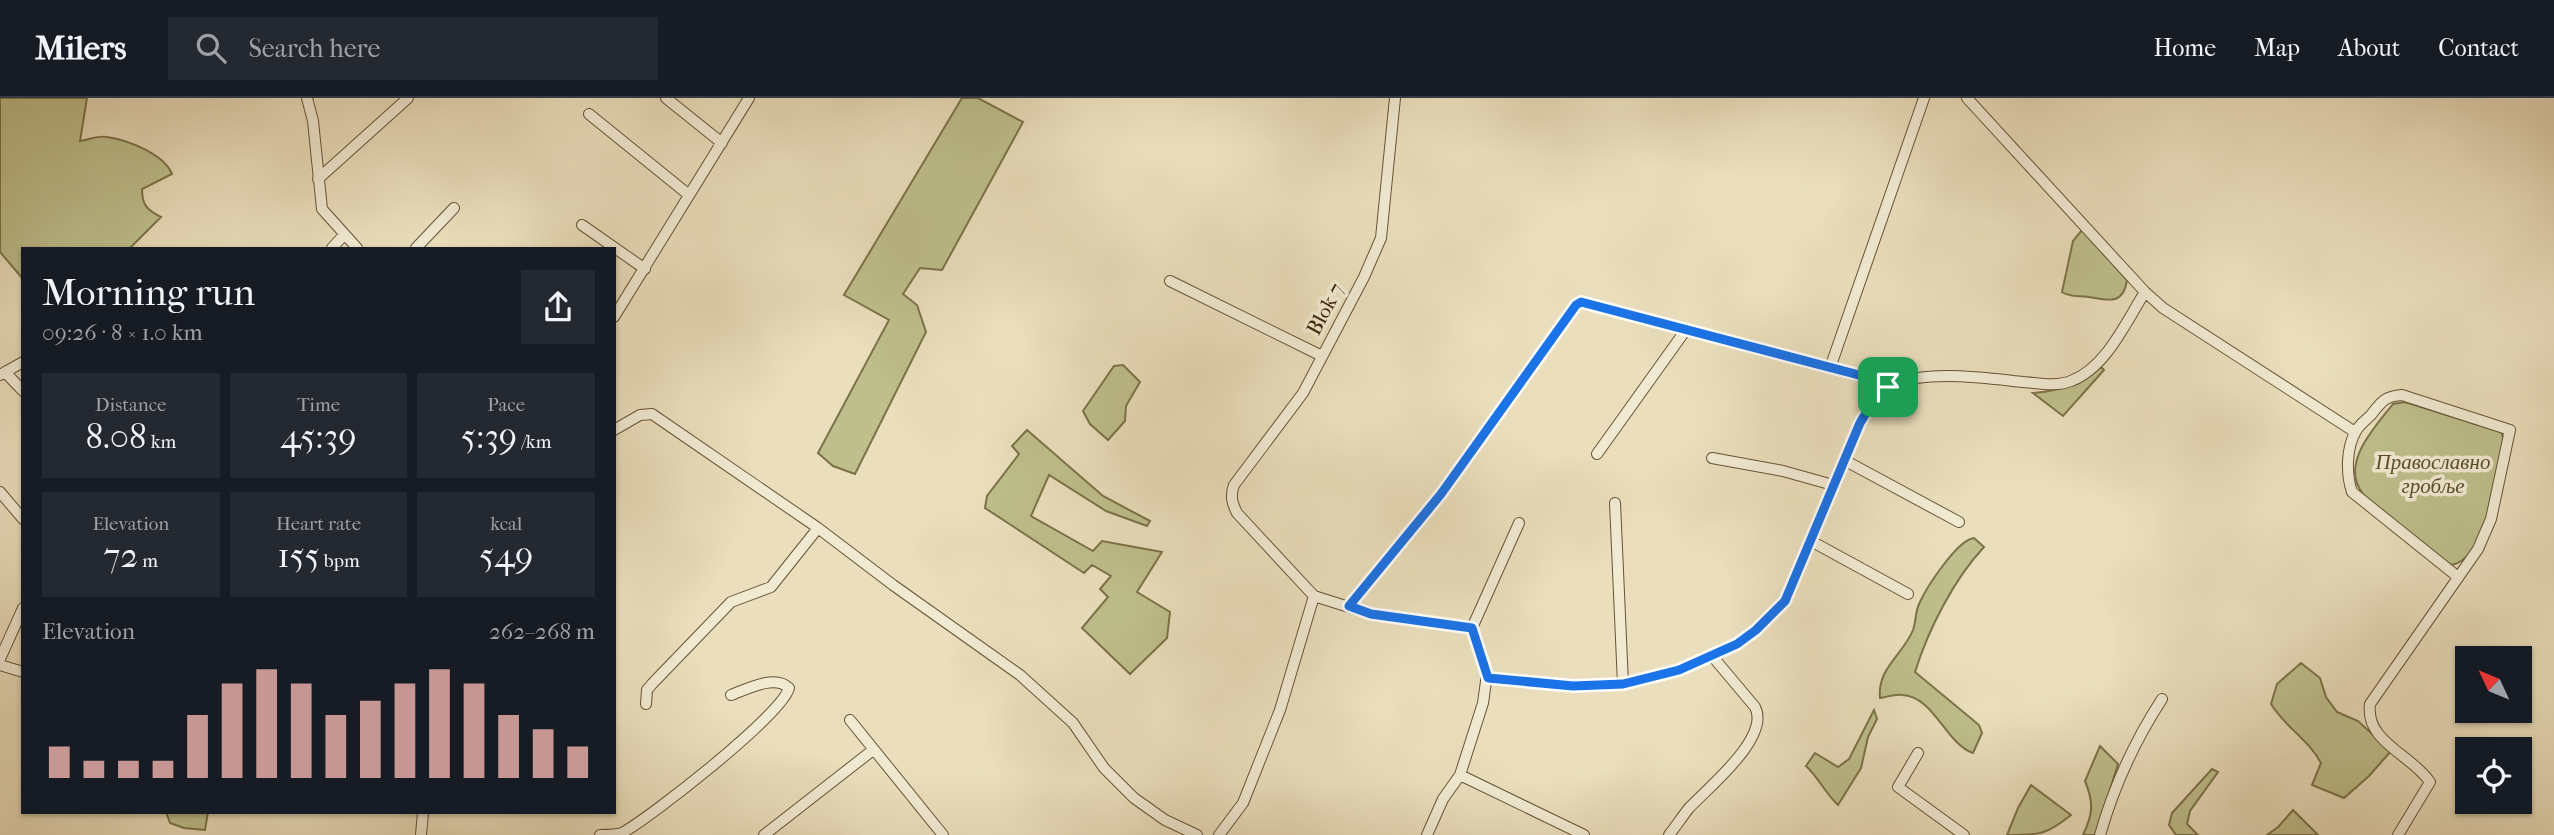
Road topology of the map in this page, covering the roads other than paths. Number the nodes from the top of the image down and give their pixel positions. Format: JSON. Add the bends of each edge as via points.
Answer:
{"nodes":[{"id":1,"x":307,"y":98,"type":"edge"},
{"id":2,"x":408,"y":98,"type":"edge"},
{"id":3,"x":666,"y":98,"type":"edge"},
{"id":4,"x":749,"y":98,"type":"edge"},
{"id":5,"x":1395,"y":98,"type":"edge"},
{"id":6,"x":1924,"y":98,"type":"edge"},
{"id":7,"x":1967,"y":98,"type":"edge"},
{"id":8,"x":589,"y":114,"type":"dead end"},
{"id":9,"x":722,"y":143,"type":"junction"},
{"id":10,"x":318,"y":179,"type":"junction"},
{"id":11,"x":689,"y":195,"type":"junction"},
{"id":12,"x":454,"y":208,"type":"dead end"},
{"id":13,"x":582,"y":225,"type":"dead end"},
{"id":14,"x":343,"y":236,"type":"junction"},
{"id":15,"x":333,"y":247,"type":"edge"},
{"id":16,"x":356,"y":247,"type":"edge"},
{"id":17,"x":417,"y":247,"type":"edge"},
{"id":18,"x":614,"y":247,"type":"edge"},
{"id":19,"x":616,"y":249,"type":"edge"},
{"id":20,"x":645,"y":269,"type":"junction"},
{"id":21,"x":1170,"y":281,"type":"dead end"},
{"id":22,"x":2145,"y":292,"type":"junction"},
{"id":23,"x":616,"y":314,"type":"edge"},
{"id":24,"x":1685,"y":331,"type":"junction"},
{"id":25,"x":1322,"y":356,"type":"junction"},
{"id":26,"x":21,"y":363,"type":"edge"},
{"id":27,"x":1830,"y":368,"type":"junction"},
{"id":28,"x":3,"y":374,"type":"edge"},
{"id":29,"x":1888,"y":387,"type":"junction"},
{"id":30,"x":21,"y":389,"type":"edge"},
{"id":31,"x":616,"y":429,"type":"edge"},
{"id":32,"x":2355,"y":432,"type":"junction"},
{"id":33,"x":1597,"y":454,"type":"dead end"},
{"id":34,"x":1712,"y":458,"type":"dead end"},
{"id":35,"x":1844,"y":460,"type":"junction"},
{"id":36,"x":1833,"y":485,"type":"junction"},
{"id":37,"x":0,"y":492,"type":"edge"},
{"id":38,"x":1615,"y":503,"type":"dead end"},
{"id":39,"x":21,"y":517,"type":"edge"},
{"id":40,"x":1959,"y":522,"type":"dead end"},
{"id":41,"x":1519,"y":523,"type":"dead end"},
{"id":42,"x":818,"y":528,"type":"junction"},
{"id":43,"x":1811,"y":541,"type":"junction"},
{"id":44,"x":2458,"y":577,"type":"junction"},
{"id":45,"x":1909,"y":594,"type":"dead end"},
{"id":46,"x":1314,"y":596,"type":"junction"},
{"id":47,"x":1349,"y":606,"type":"junction"},
{"id":48,"x":21,"y":613,"type":"edge"},
{"id":49,"x":1472,"y":628,"type":"junction"},
{"id":50,"x":1713,"y":657,"type":"junction"},
{"id":51,"x":0,"y":662,"type":"edge"},
{"id":52,"x":21,"y":671,"type":"edge"},
{"id":53,"x":1488,"y":678,"type":"junction"},
{"id":54,"x":1623,"y":684,"type":"junction"},
{"id":55,"x":731,"y":695,"type":"dead end"},
{"id":56,"x":2162,"y":699,"type":"dead end"},
{"id":57,"x":646,"y":705,"type":"dead end"},
{"id":58,"x":850,"y":720,"type":"dead end"},
{"id":59,"x":873,"y":750,"type":"junction"},
{"id":60,"x":1918,"y":753,"type":"dead end"},
{"id":61,"x":1460,"y":775,"type":"junction"},
{"id":62,"x":423,"y":814,"type":"edge"},
{"id":63,"x":421,"y":835,"type":"edge"},
{"id":64,"x":600,"y":835,"type":"edge"},
{"id":65,"x":764,"y":835,"type":"edge"},
{"id":66,"x":943,"y":835,"type":"edge"},
{"id":67,"x":1197,"y":835,"type":"edge"},
{"id":68,"x":1219,"y":835,"type":"edge"},
{"id":69,"x":1427,"y":835,"type":"edge"},
{"id":70,"x":1584,"y":835,"type":"edge"},
{"id":71,"x":1669,"y":835,"type":"edge"},
{"id":72,"x":1964,"y":835,"type":"edge"},
{"id":73,"x":2100,"y":835,"type":"edge"},
{"id":74,"x":2398,"y":835,"type":"edge"}],
"edges":[{"from":1,"to":10,"type":"street"},
{"from":2,"to":10,"type":"street"},
{"from":3,"to":9,"type":"street"},
{"from":4,"to":9,"type":"street"},
{"from":5,"to":25,"type":"street","name":"Blok 7","via":[[1381,238]]},
{"from":6,"to":27,"type":"street"},
{"from":7,"to":22,"type":"street"},
{"from":8,"to":11,"type":"street"},
{"from":9,"to":11,"type":"street"},
{"from":10,"to":14,"type":"street","via":[[322,209]]},
{"from":11,"to":20,"type":"street"},
{"from":12,"to":17,"type":"street"},
{"from":13,"to":18,"type":"street"},
{"from":14,"to":15,"type":"street"},
{"from":14,"to":16,"type":"street"},
{"from":19,"to":20,"type":"street"},
{"from":20,"to":23,"type":"street"},
{"from":21,"to":25,"type":"street"},
{"from":22,"to":29,"type":"street","via":[[2109,350],[2072,381],[2055,385],[1963,376]]},
{"from":22,"to":32,"type":"street"},
{"from":24,"to":27,"type":"street"},
{"from":24,"to":33,"type":"street"},
{"from":24,"to":47,"type":"street","via":[[1581,302],[1576,305],[1441,494]]},
{"from":25,"to":46,"type":"street","name":"Blok 7","via":[[1296,403],[1234,485],[1231,503]]},
{"from":26,"to":28,"type":"street"},
{"from":27,"to":29,"type":"street","via":[[1878,380]]},
{"from":28,"to":30,"type":"street"},
{"from":29,"to":35,"type":"street","via":[[1869,408]]},
{"from":31,"to":42,"type":"street","via":[[640,415],[652,414]]},
{"from":32,"to":44,"type":"street","via":[[2348,465],[2352,492]]},
{"from":32,"to":44,"type":"street","via":[[2381,401],[2402,395],[2510,430],[2491,519],[2478,549]]},
{"from":34,"to":36,"type":"street"},
{"from":35,"to":36,"type":"street"},
{"from":35,"to":40,"type":"street"},
{"from":36,"to":43,"type":"street"},
{"from":37,"to":39,"type":"street"},
{"from":38,"to":54,"type":"street"},
{"from":41,"to":49,"type":"street"},
{"from":42,"to":57,"type":"street","via":[[771,587],[731,602],[647,690]]},
{"from":42,"to":67,"type":"street","via":[[1020,675],[1073,723],[1104,768],[1134,798]]},
{"from":43,"to":45,"type":"street"},
{"from":43,"to":50,"type":"street","via":[[1785,601],[1756,630]]},
{"from":44,"to":74,"type":"street","via":[[2370,704],[2373,730],[2430,782]]},
{"from":46,"to":47,"type":"street"},
{"from":46,"to":68,"type":"street","via":[[1280,710],[1243,803]]},
{"from":47,"to":49,"type":"street","via":[[1371,614]]},
{"from":48,"to":51,"type":"street"},
{"from":49,"to":53,"type":"street"},
{"from":50,"to":54,"type":"street"},
{"from":50,"to":71,"type":"street","via":[[1755,707],[1758,724],[1728,770]]},
{"from":51,"to":52,"type":"street"},
{"from":53,"to":54,"type":"street","via":[[1573,686]]},
{"from":53,"to":61,"type":"street","via":[[1477,729]]},
{"from":55,"to":64,"type":"street","via":[[774,682],[789,688],[781,703],[705,773],[619,835]]},
{"from":56,"to":73,"type":"street","via":[[2119,777]]},
{"from":58,"to":59,"type":"street"},
{"from":59,"to":65,"type":"street"},
{"from":59,"to":66,"type":"street"},
{"from":60,"to":72,"type":"street","via":[[1898,788]]},
{"from":61,"to":69,"type":"street"},
{"from":61,"to":70,"type":"street"},
{"from":62,"to":63,"type":"street"}]}
